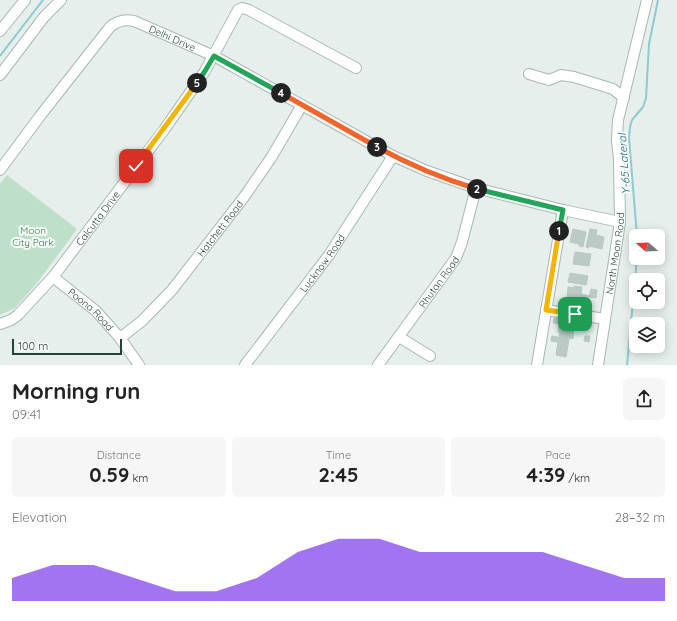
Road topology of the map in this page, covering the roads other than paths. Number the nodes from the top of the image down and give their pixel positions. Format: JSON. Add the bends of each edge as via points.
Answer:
{"nodes":[{"id":1,"x":25,"y":0,"type":"edge"},
{"id":2,"x":61,"y":0,"type":"edge"},
{"id":3,"x":647,"y":0,"type":"edge"},
{"id":4,"x":0,"y":32,"type":"edge"},
{"id":5,"x":214,"y":56,"type":"junction"},
{"id":6,"x":356,"y":68,"type":"dead end"},
{"id":7,"x":529,"y":74,"type":"dead end"},
{"id":8,"x":0,"y":75,"type":"edge"},
{"id":9,"x":624,"y":98,"type":"junction"},
{"id":10,"x":302,"y":105,"type":"junction"},
{"id":11,"x":394,"y":156,"type":"junction"},
{"id":12,"x":0,"y":170,"type":"edge"},
{"id":13,"x":476,"y":188,"type":"junction"},
{"id":14,"x":563,"y":210,"type":"junction"},
{"id":15,"x":620,"y":222,"type":"junction"},
{"id":16,"x":53,"y":277,"type":"junction"},
{"id":17,"x":546,"y":310,"type":"junction"},
{"id":18,"x":605,"y":319,"type":"junction"},
{"id":19,"x":0,"y":324,"type":"edge"},
{"id":20,"x":120,"y":338,"type":"junction"},
{"id":21,"x":399,"y":338,"type":"junction"},
{"id":22,"x":430,"y":356,"type":"dead end"},
{"id":23,"x":139,"y":365,"type":"edge"},
{"id":24,"x":246,"y":365,"type":"edge"},
{"id":25,"x":378,"y":365,"type":"edge"},
{"id":26,"x":537,"y":365,"type":"edge"},
{"id":27,"x":598,"y":365,"type":"edge"}],
"edges":[{"from":1,"to":4,"type":"street"},
{"from":2,"to":8,"type":"street","via":[[44,17]]},
{"from":3,"to":9,"type":"street","name":"North Moon Road"},
{"from":5,"to":6,"type":"street","name":"Calcutta Drive","via":[[236,12],[246,8]]},
{"from":5,"to":10,"type":"street","name":"Delhi Drive"},
{"from":5,"to":12,"type":"street","name":"Delhi Drive","via":[[134,21],[113,24]]},
{"from":5,"to":16,"type":"street","name":"Calcutta Drive","via":[[164,130]]},
{"from":7,"to":9,"type":"street","via":[[549,80],[561,75],[574,77],[613,89]]},
{"from":9,"to":15,"type":"street","name":"North Moon Road","via":[[618,120],[617,140],[620,159]]},
{"from":10,"to":11,"type":"street","name":"Delhi Drive"},
{"from":10,"to":20,"type":"street","name":"Hatchett Road","via":[[271,158],[195,261],[153,311]]},
{"from":11,"to":13,"type":"street","name":"Delhi Drive"},
{"from":11,"to":24,"type":"street","name":"Lucknow Road","via":[[329,255]]},
{"from":13,"to":14,"type":"street","name":"Delhi Drive"},
{"from":13,"to":21,"type":"street","name":"Rhutan Road","via":[[458,254]]},
{"from":14,"to":15,"type":"street","name":"Delhi Drive"},
{"from":14,"to":17,"type":"street"},
{"from":15,"to":18,"type":"street","name":"North Moon Road"},
{"from":16,"to":19,"type":"street","name":"Calcutta Drive","via":[[18,315]]},
{"from":16,"to":20,"type":"street","name":"Poona Road","via":[[96,311]]},
{"from":17,"to":18,"type":"street"},
{"from":17,"to":26,"type":"street"},
{"from":18,"to":27,"type":"street","name":"North Moon Road"},
{"from":20,"to":23,"type":"street","name":"Poona Road"},
{"from":21,"to":22,"type":"street"},
{"from":21,"to":25,"type":"street","name":"Rhutan Road"}]}
